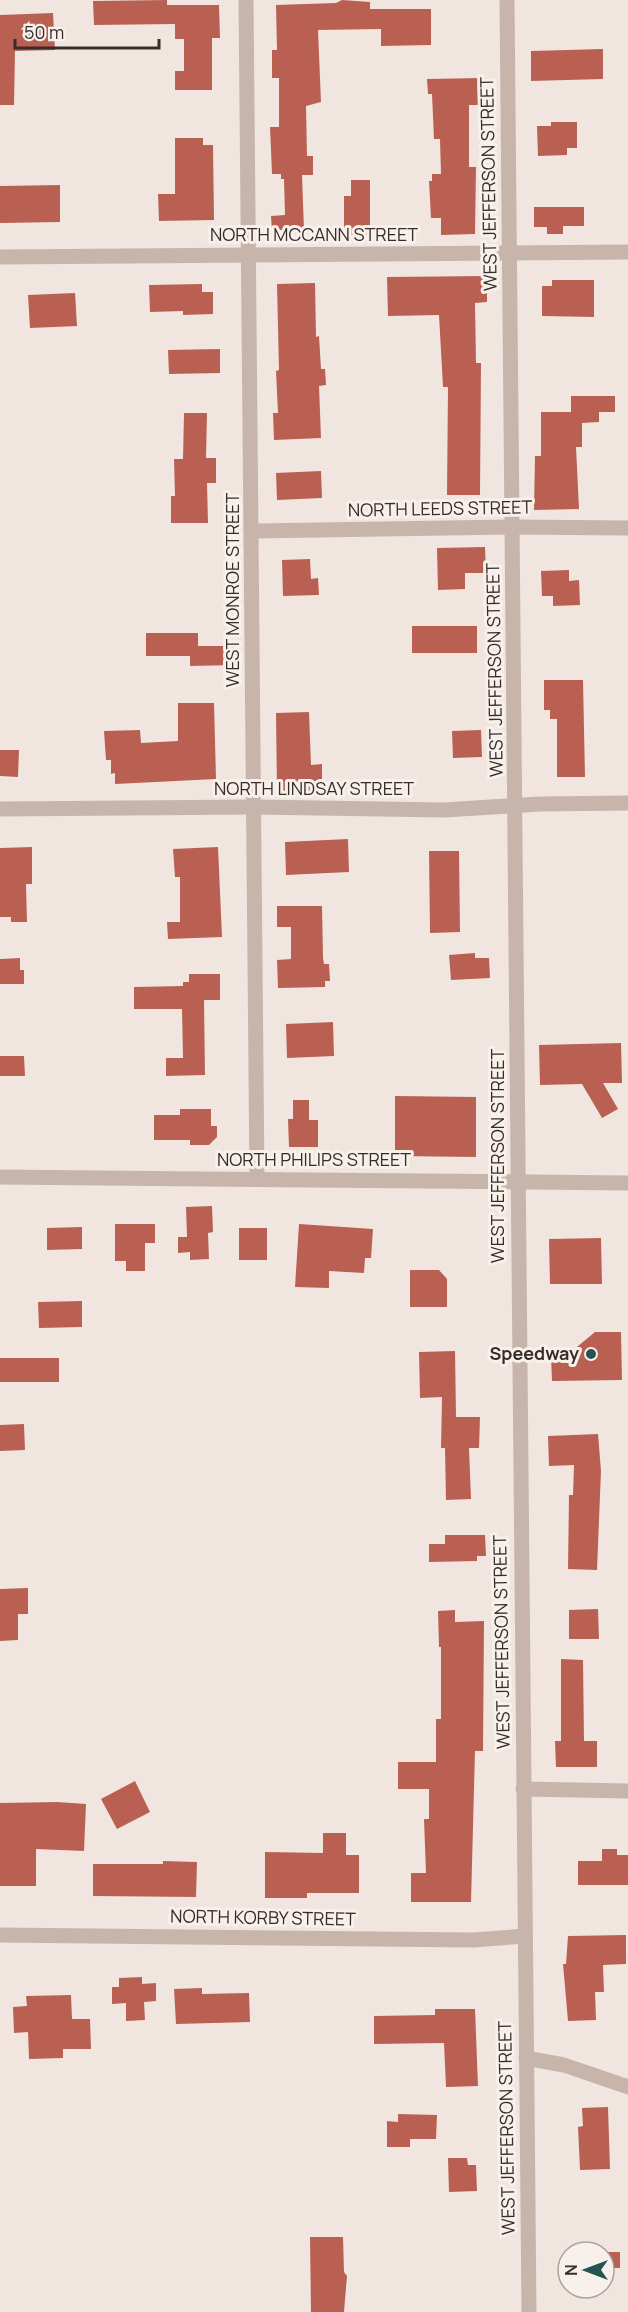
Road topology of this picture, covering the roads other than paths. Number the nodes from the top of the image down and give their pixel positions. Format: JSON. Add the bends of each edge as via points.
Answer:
{"nodes":[{"id":1,"x":246,"y":0,"type":"edge"},
{"id":2,"x":507,"y":0,"type":"edge"},
{"id":3,"x":628,"y":252,"type":"edge"},
{"id":4,"x":510,"y":254,"type":"junction"},
{"id":5,"x":249,"y":255,"type":"junction"},
{"id":6,"x":0,"y":257,"type":"edge"},
{"id":7,"x":512,"y":527,"type":"junction"},
{"id":8,"x":628,"y":528,"type":"edge"},
{"id":9,"x":252,"y":531,"type":"junction"},
{"id":10,"x":628,"y":803,"type":"edge"},
{"id":11,"x":517,"y":805,"type":"junction"},
{"id":12,"x":254,"y":807,"type":"junction"},
{"id":13,"x":0,"y":809,"type":"edge"},
{"id":14,"x":0,"y":1177,"type":"edge"},
{"id":15,"x":257,"y":1179,"type":"junction"},
{"id":16,"x":518,"y":1182,"type":"junction"},
{"id":17,"x":628,"y":1184,"type":"edge"},
{"id":18,"x":523,"y":1789,"type":"junction"},
{"id":19,"x":628,"y":1791,"type":"edge"},
{"id":20,"x":0,"y":1935,"type":"edge"},
{"id":21,"x":525,"y":1936,"type":"junction"},
{"id":22,"x":526,"y":2058,"type":"junction"},
{"id":23,"x":628,"y":2087,"type":"edge"},
{"id":24,"x":529,"y":2312,"type":"edge"}],
"edges":[{"from":1,"to":5,"type":"street","name":"WEST MONROE STREET"},
{"from":2,"to":4,"type":"street","name":"WEST JEFFERSON STREET"},
{"from":3,"to":4,"type":"street","name":"NORTH MCCANN STREET"},
{"from":4,"to":5,"type":"street","name":"NORTH MCCANN STREET"},
{"from":4,"to":7,"type":"street","name":"WEST JEFFERSON STREET"},
{"from":5,"to":6,"type":"street","name":"NORTH MCCANN STREET"},
{"from":5,"to":9,"type":"street","name":"WEST MONROE STREET"},
{"from":7,"to":8,"type":"street","name":"NORTH LEEDS STREET"},
{"from":7,"to":9,"type":"street","name":"NORTH LEEDS STREET"},
{"from":7,"to":11,"type":"street","name":"WEST JEFFERSON STREET"},
{"from":9,"to":12,"type":"street","name":"WEST MONROE STREET"},
{"from":10,"to":11,"type":"street","name":"NORTH LINDSAY STREET"},
{"from":11,"to":12,"type":"street","name":"NORTH LINDSAY STREET","via":[[444,810]]},
{"from":11,"to":16,"type":"street","name":"WEST JEFFERSON STREET"},
{"from":12,"to":13,"type":"street","name":"NORTH LINDSAY STREET"},
{"from":12,"to":15,"type":"street","name":"WEST MONROE STREET"},
{"from":14,"to":15,"type":"street","name":"NORTH PHILIPS STREET"},
{"from":15,"to":16,"type":"street","name":"NORTH PHILIPS STREET"},
{"from":16,"to":17,"type":"street","name":"NORTH PHILIPS STREET"},
{"from":16,"to":18,"type":"street","name":"WEST JEFFERSON STREET"},
{"from":18,"to":19,"type":"street"},
{"from":18,"to":21,"type":"street","name":"WEST JEFFERSON STREET"},
{"from":20,"to":21,"type":"street","name":"NORTH KORBY STREET","via":[[473,1940]]},
{"from":21,"to":22,"type":"street","name":"WEST JEFFERSON STREET"},
{"from":22,"to":23,"type":"street","via":[[564,2065]]},
{"from":22,"to":24,"type":"street","name":"WEST JEFFERSON STREET"}]}
